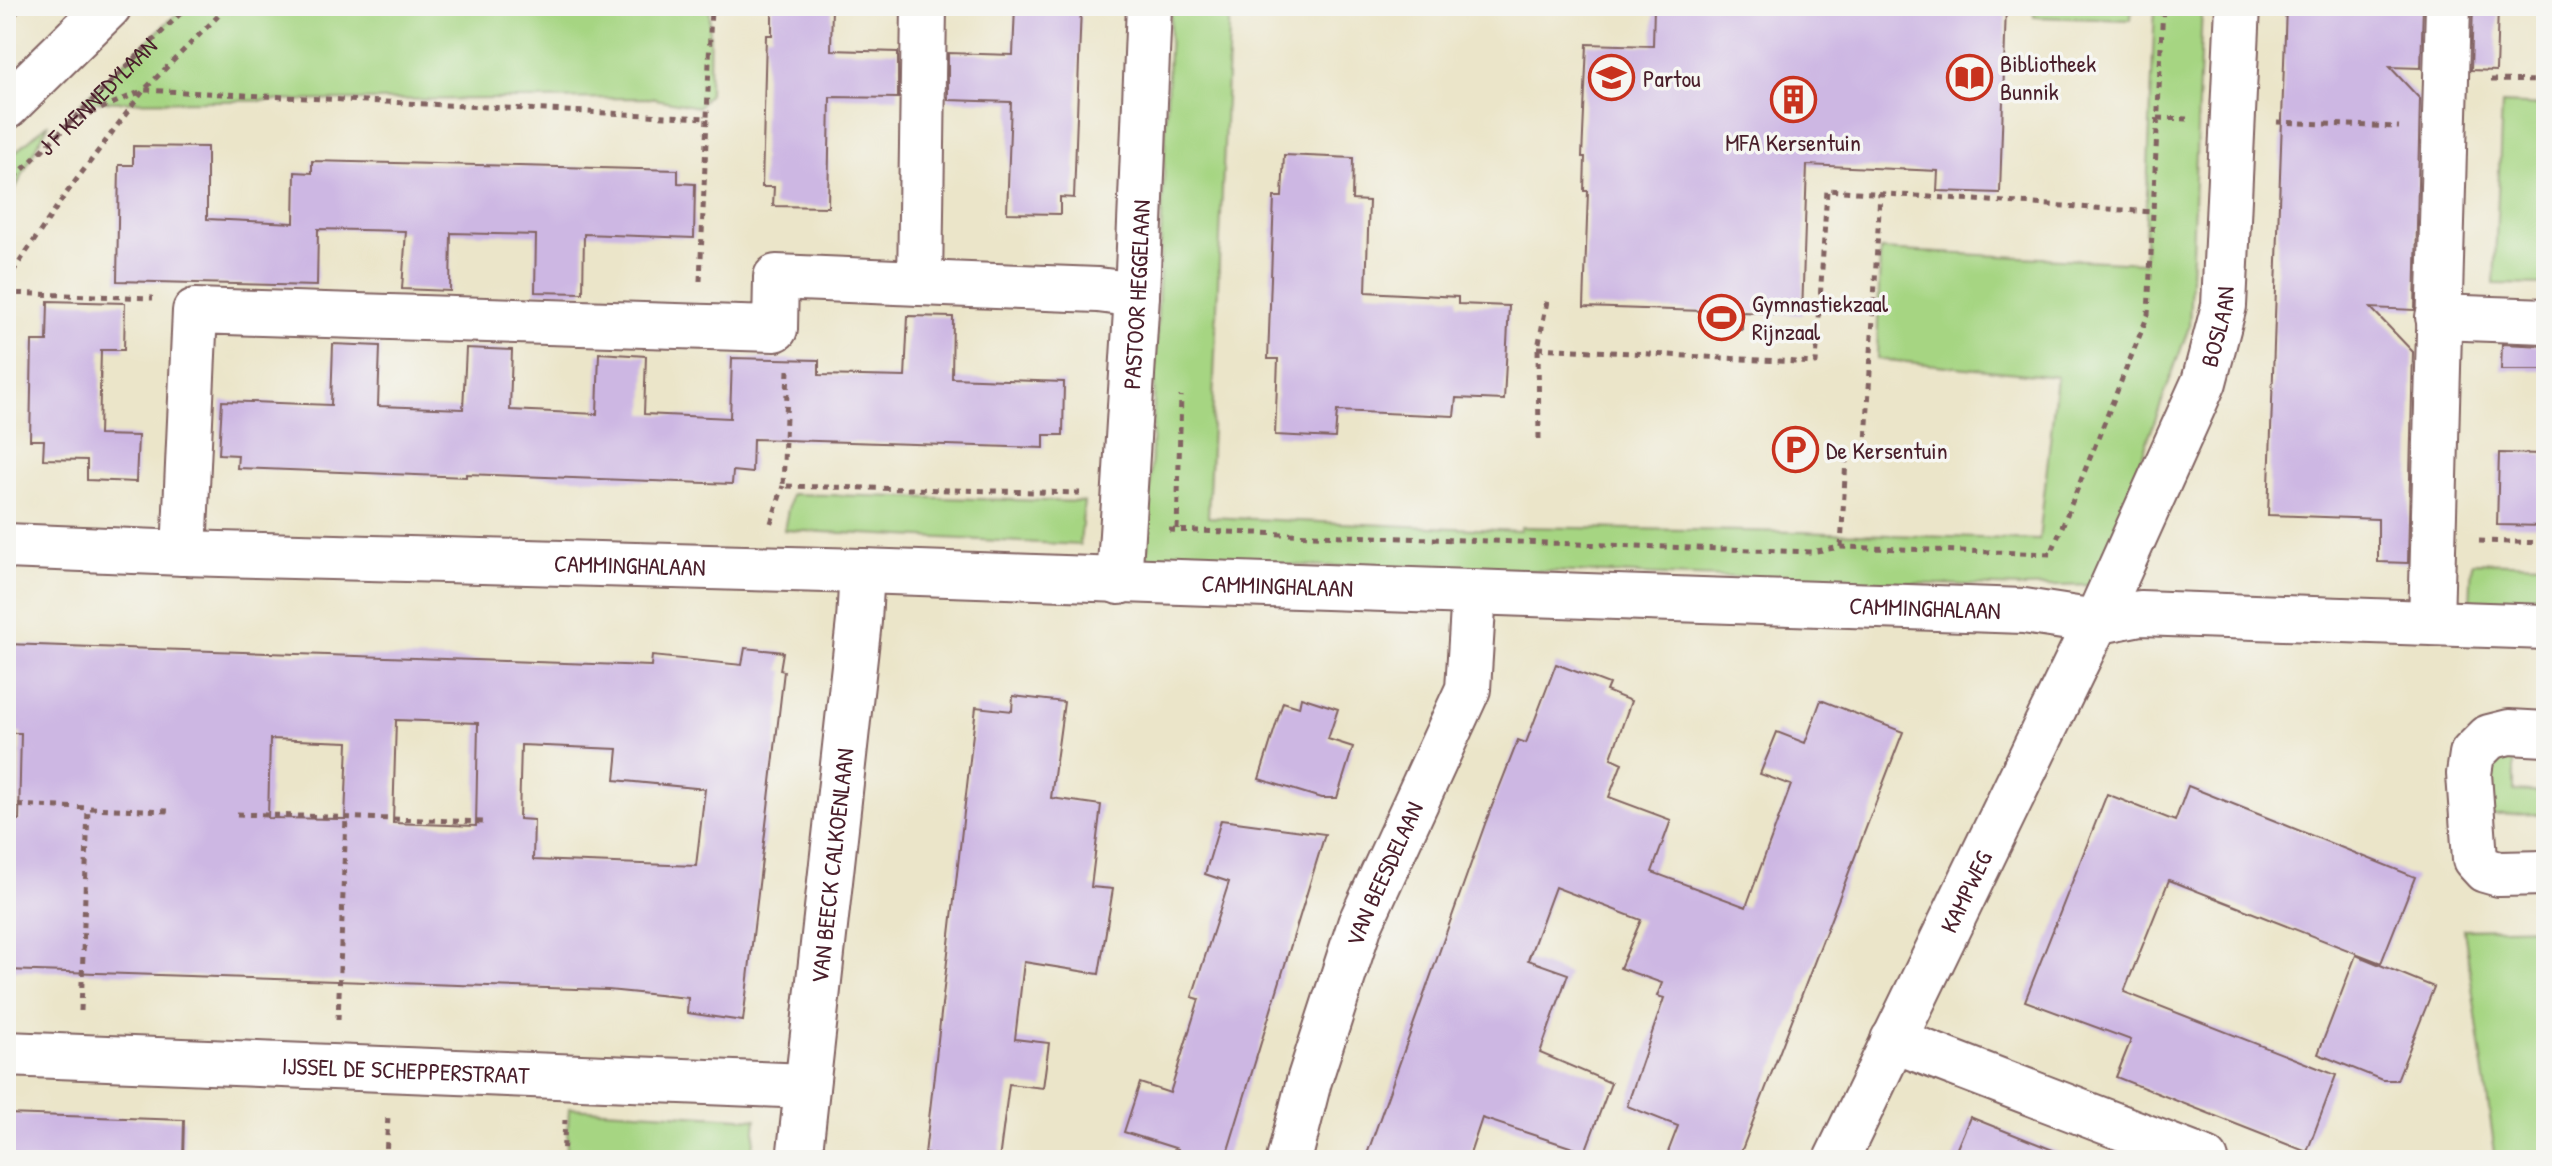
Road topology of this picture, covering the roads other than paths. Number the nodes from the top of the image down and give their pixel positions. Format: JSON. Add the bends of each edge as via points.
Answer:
{"nodes":[{"id":1,"x":109,"y":6,"type":"edge"},
{"id":2,"x":924,"y":6,"type":"edge"},
{"id":3,"x":1149,"y":6,"type":"edge"},
{"id":4,"x":2238,"y":6,"type":"edge"},
{"id":5,"x":2448,"y":6,"type":"edge"},
{"id":6,"x":6,"y":107,"type":"edge"},
{"id":7,"x":920,"y":283,"type":"junction"},
{"id":8,"x":1137,"y":295,"type":"junction"},
{"id":9,"x":2438,"y":317,"type":"junction"},
{"id":10,"x":2546,"y":321,"type":"edge"},
{"id":11,"x":6,"y":546,"type":"edge"},
{"id":12,"x":184,"y":553,"type":"junction"},
{"id":13,"x":862,"y":571,"type":"junction"},
{"id":14,"x":1119,"y":582,"type":"junction"},
{"id":15,"x":1474,"y":592,"type":"junction"},
{"id":16,"x":2096,"y":622,"type":"junction"},
{"id":17,"x":2431,"y":622,"type":"junction"},
{"id":18,"x":2546,"y":627,"type":"edge"},
{"id":19,"x":2546,"y":734,"type":"edge"},
{"id":20,"x":2546,"y":873,"type":"edge"},
{"id":21,"x":1893,"y":1040,"type":"junction"},
{"id":22,"x":6,"y":1054,"type":"edge"},
{"id":23,"x":807,"y":1086,"type":"junction"},
{"id":24,"x":799,"y":1160,"type":"edge"},
{"id":25,"x":1289,"y":1160,"type":"edge"},
{"id":26,"x":1836,"y":1160,"type":"edge"},
{"id":27,"x":2206,"y":1160,"type":"edge"}],
"edges":[{"from":1,"to":6,"type":"street"},
{"from":2,"to":7,"type":"street"},
{"from":3,"to":8,"type":"street","name":"PASTOOR HEGGELAAN"},
{"from":4,"to":16,"type":"street","name":"BOSLAAN","via":[[2224,306],[2204,382]]},
{"from":5,"to":9,"type":"street"},
{"from":7,"to":8,"type":"street"},
{"from":7,"to":12,"type":"street","via":[[776,277],[775,329],[195,311]]},
{"from":8,"to":14,"type":"street","name":"PASTOOR HEGGELAAN"},
{"from":9,"to":10,"type":"street"},
{"from":9,"to":17,"type":"street"},
{"from":11,"to":12,"type":"street","name":"CAMMINGHALAAN"},
{"from":12,"to":13,"type":"street","name":"CAMMINGHALAAN"},
{"from":13,"to":14,"type":"street","name":"CAMMINGHALAAN"},
{"from":13,"to":23,"type":"street","name":"VAN BEECK CALKOENLAAN"},
{"from":14,"to":15,"type":"street","name":"CAMMINGHALAAN"},
{"from":15,"to":16,"type":"street","name":"CAMMINGHALAAN","via":[[2024,611]]},
{"from":15,"to":25,"type":"street","name":"VAN BEESDELAAN","via":[[1468,689],[1360,924]]},
{"from":16,"to":17,"type":"street","name":"CAMMINGHALAAN","via":[[2140,613]]},
{"from":16,"to":21,"type":"street","name":"KAMPWEG"},
{"from":17,"to":18,"type":"street","name":"CAMMINGHALAAN"},
{"from":19,"to":20,"type":"street","via":[[2489,737],[2472,754],[2469,774],[2475,859],[2485,870],[2499,874]]},
{"from":21,"to":26,"type":"street","name":"KAMPWEG"},
{"from":21,"to":27,"type":"street"},
{"from":22,"to":23,"type":"street","name":"IJSSEL DE SCHEPPERSTRAAT"},
{"from":23,"to":24,"type":"street","name":"VAN BEECK CALKOENLAAN"}]}
